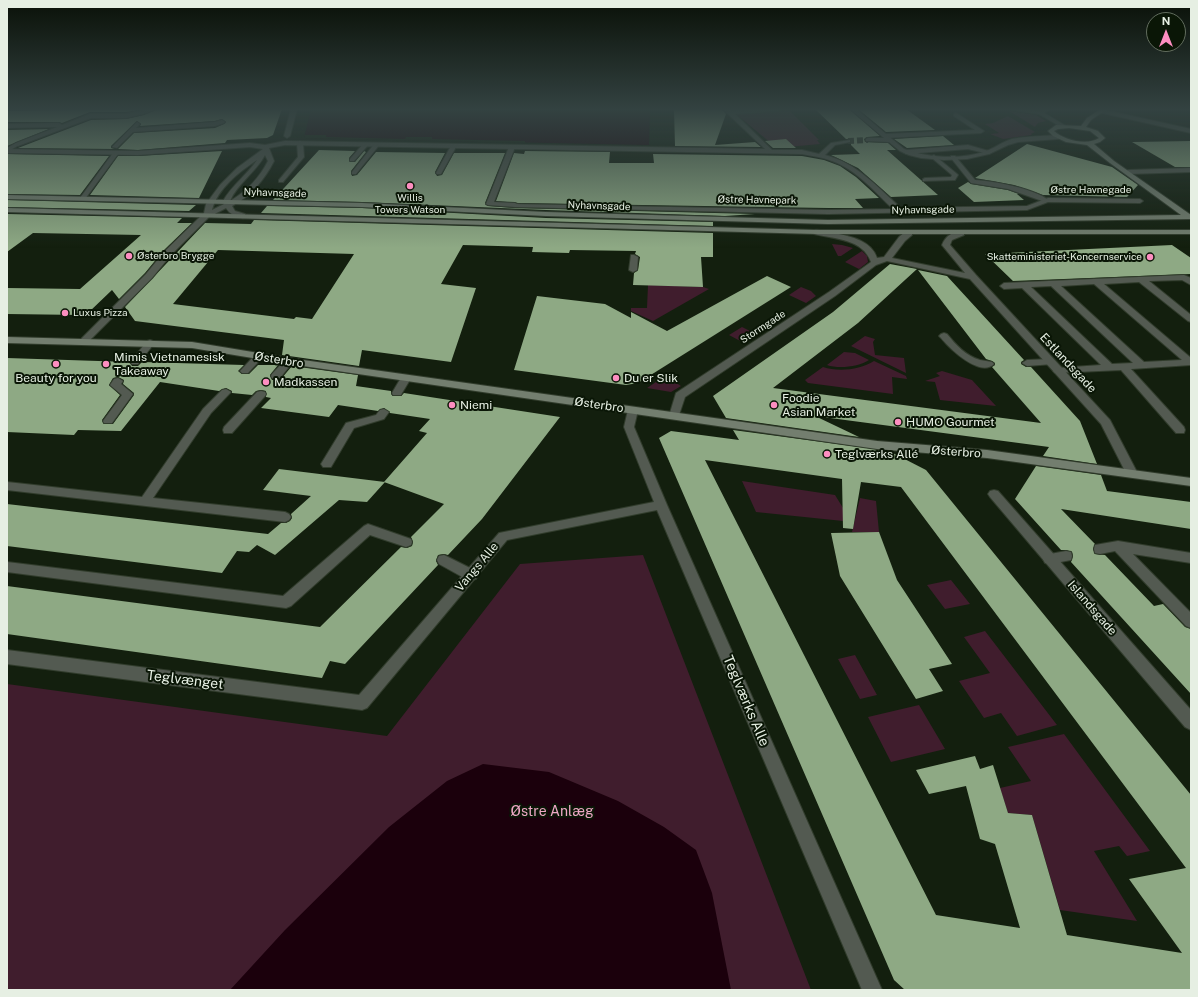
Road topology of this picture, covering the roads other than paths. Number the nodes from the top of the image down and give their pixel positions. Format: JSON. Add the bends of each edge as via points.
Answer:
{"nodes":[{"id":1,"x":110,"y":156,"type":"edge"},
{"id":2,"x":256,"y":156,"type":"edge"},
{"id":3,"x":261,"y":156,"type":"edge"},
{"id":4,"x":268,"y":156,"type":"edge"},
{"id":5,"x":301,"y":156,"type":"edge"},
{"id":6,"x":356,"y":156,"type":"edge"},
{"id":7,"x":368,"y":156,"type":"edge"},
{"id":8,"x":448,"y":156,"type":"edge"},
{"id":9,"x":508,"y":156,"type":"edge"},
{"id":10,"x":820,"y":156,"type":"edge"},
{"id":11,"x":921,"y":156,"type":"edge"},
{"id":12,"x":976,"y":156,"type":"edge"},
{"id":13,"x":1104,"y":156,"type":"edge"},
{"id":14,"x":934,"y":157,"type":"junction"},
{"id":15,"x":953,"y":158,"type":"junction"},
{"id":16,"x":352,"y":160,"type":"dead end"},
{"id":17,"x":1191,"y":170,"type":"edge"},
{"id":18,"x":1128,"y":172,"type":"junction"},
{"id":19,"x":354,"y":173,"type":"dead end"},
{"id":20,"x":438,"y":173,"type":"dead end"},
{"id":21,"x":925,"y":180,"type":"dead end"},
{"id":22,"x":281,"y":181,"type":"dead end"},
{"id":23,"x":7,"y":197,"type":"edge"},
{"id":24,"x":83,"y":198,"type":"junction"},
{"id":25,"x":1045,"y":200,"type":"junction"},
{"id":26,"x":1140,"y":201,"type":"dead end"},
{"id":27,"x":229,"y":204,"type":"junction"},
{"id":28,"x":7,"y":206,"type":"edge"},
{"id":29,"x":208,"y":208,"type":"junction"},
{"id":30,"x":7,"y":210,"type":"edge"},
{"id":31,"x":900,"y":211,"type":"junction"},
{"id":32,"x":242,"y":216,"type":"junction"},
{"id":33,"x":1189,"y":217,"type":"edge"},
{"id":34,"x":1191,"y":225,"type":"edge"},
{"id":35,"x":817,"y":232,"type":"junction"},
{"id":36,"x":1191,"y":232,"type":"edge"},
{"id":37,"x":909,"y":233,"type":"junction"},
{"id":38,"x":962,"y":233,"type":"junction"},
{"id":39,"x":634,"y":257,"type":"dead end"},
{"id":40,"x":887,"y":259,"type":"junction"},
{"id":41,"x":875,"y":263,"type":"junction"},
{"id":42,"x":633,"y":270,"type":"dead end"},
{"id":43,"x":973,"y":277,"type":"junction"},
{"id":44,"x":1141,"y":279,"type":"junction"},
{"id":45,"x":1096,"y":281,"type":"junction"},
{"id":46,"x":1191,"y":282,"type":"edge"},
{"id":47,"x":1053,"y":283,"type":"junction"},
{"id":48,"x":1024,"y":285,"type":"junction"},
{"id":49,"x":1004,"y":286,"type":"dead end"},
{"id":50,"x":1191,"y":319,"type":"edge"},
{"id":51,"x":944,"y":336,"type":"dead end"},
{"id":52,"x":7,"y":340,"type":"edge"},
{"id":53,"x":83,"y":342,"type":"junction"},
{"id":54,"x":150,"y":343,"type":"junction"},
{"id":55,"x":258,"y":357,"type":"junction"},
{"id":56,"x":289,"y":361,"type":"junction"},
{"id":57,"x":135,"y":362,"type":"dead end"},
{"id":58,"x":1050,"y":362,"type":"junction"},
{"id":59,"x":1191,"y":362,"type":"edge"},
{"id":60,"x":1027,"y":363,"type":"dead end"},
{"id":61,"x":989,"y":364,"type":"dead end"},
{"id":62,"x":1141,"y":365,"type":"junction"},
{"id":63,"x":1123,"y":366,"type":"junction"},
{"id":64,"x":1108,"y":367,"type":"junction"},
{"id":65,"x":245,"y":371,"type":"dead end"},
{"id":66,"x":1058,"y":371,"type":"junction"},
{"id":67,"x":276,"y":376,"type":"dead end"},
{"id":68,"x":406,"y":378,"type":"junction"},
{"id":69,"x":118,"y":381,"type":"dead end"},
{"id":70,"x":226,"y":392,"type":"dead end"},
{"id":71,"x":397,"y":393,"type":"dead end"},
{"id":72,"x":261,"y":394,"type":"dead end"},
{"id":73,"x":633,"y":410,"type":"junction"},
{"id":74,"x":384,"y":412,"type":"dead end"},
{"id":75,"x":674,"y":416,"type":"junction"},
{"id":76,"x":108,"y":421,"type":"dead end"},
{"id":77,"x":228,"y":430,"type":"dead end"},
{"id":78,"x":1180,"y":430,"type":"dead end"},
{"id":79,"x":327,"y":464,"type":"dead end"},
{"id":80,"x":1132,"y":474,"type":"junction"},
{"id":81,"x":1191,"y":482,"type":"edge"},
{"id":82,"x":7,"y":486,"type":"edge"},
{"id":83,"x":994,"y":494,"type":"dead end"},
{"id":84,"x":145,"y":501,"type":"junction"},
{"id":85,"x":661,"y":505,"type":"junction"},
{"id":86,"x":285,"y":517,"type":"dead end"},
{"id":87,"x":406,"y":542,"type":"dead end"},
{"id":88,"x":1118,"y":546,"type":"junction"},
{"id":89,"x":1100,"y":549,"type":"dead end"},
{"id":90,"x":1066,"y":556,"type":"dead end"},
{"id":91,"x":1191,"y":558,"type":"edge"},
{"id":92,"x":1050,"y":559,"type":"junction"},
{"id":93,"x":444,"y":560,"type":"dead end"},
{"id":94,"x":7,"y":567,"type":"edge"},
{"id":95,"x":471,"y":575,"type":"junction"},
{"id":96,"x":1191,"y":622,"type":"edge"},
{"id":97,"x":7,"y":657,"type":"edge"},
{"id":98,"x":362,"y":703,"type":"joint"},
{"id":99,"x":1191,"y":722,"type":"edge"},
{"id":100,"x":872,"y":990,"type":"edge"}],
"edges":[{"from":1,"to":24,"type":"street"},
{"from":2,"to":29,"type":"street","via":[[218,190]]},
{"from":3,"to":27,"type":"street","via":[[256,166],[228,196]]},
{"from":4,"to":27,"type":"street","via":[[271,161],[267,169],[249,191]]},
{"from":5,"to":22,"type":"street"},
{"from":6,"to":16,"type":"street"},
{"from":7,"to":19,"type":"street"},
{"from":8,"to":20,"type":"street"},
{"from":9,"to":31,"type":"street","name":"Østre Havnepark","via":[[490,204],[821,212]]},
{"from":10,"to":31,"type":"street","via":[[848,166],[870,182]]},
{"from":11,"to":14,"type":"street"},
{"from":12,"to":15,"type":"street"},
{"from":13,"to":18,"type":"street"},
{"from":14,"to":15,"type":"street"},
{"from":14,"to":21,"type":"street","via":[[955,175],[953,179]]},
{"from":15,"to":25,"type":"street","via":[[973,182],[986,182]]},
{"from":17,"to":18,"type":"street"},
{"from":18,"to":33,"type":"street"},
{"from":23,"to":24,"type":"street","name":"Nyhavnsgade"},
{"from":24,"to":29,"type":"street","name":"Nyhavnsgade"},
{"from":25,"to":26,"type":"street","name":"Østre Havnegade"},
{"from":25,"to":31,"type":"street","name":"Østre Havnegade","via":[[1027,208]]},
{"from":27,"to":29,"type":"street"},
{"from":27,"to":29,"type":"street","name":"Nyhavnsgade"},
{"from":27,"to":32,"type":"street","via":[[237,215]]},
{"from":27,"to":33,"type":"street","name":"Nyhavnsgade","via":[[414,214],[489,212],[828,222]]},
{"from":28,"to":29,"type":"street"},
{"from":29,"to":30,"type":"street","name":"Nyhavnsgade"},
{"from":29,"to":32,"type":"street","name":"Nyhavnsgade"},
{"from":29,"to":53,"type":"street","via":[[149,276]]},
{"from":32,"to":35,"type":"street","name":"Nyhavnsgade"},
{"from":33,"to":34,"type":"street"},
{"from":33,"to":38,"type":"street","via":[[1183,223],[1174,225]]},
{"from":35,"to":37,"type":"street","name":"Nyhavnsgade"},
{"from":35,"to":41,"type":"street","via":[[859,242],[866,246]]},
{"from":36,"to":38,"type":"street","name":"Nyhavnsgade"},
{"from":37,"to":38,"type":"street","name":"Nyhavnsgade"},
{"from":37,"to":40,"type":"street"},
{"from":38,"to":43,"type":"street","name":"Estlandsgade","via":[[950,238],[946,245]]},
{"from":39,"to":42,"type":"street"},
{"from":40,"to":41,"type":"street","name":"Stormgade"},
{"from":40,"to":43,"type":"street"},
{"from":41,"to":75,"type":"street","name":"Stormgade","via":[[680,395]]},
{"from":43,"to":58,"type":"street","name":"Estlandsgade"},
{"from":44,"to":45,"type":"street"},
{"from":44,"to":46,"type":"street","via":[[1184,277]]},
{"from":44,"to":50,"type":"street"},
{"from":45,"to":47,"type":"street"},
{"from":45,"to":59,"type":"street"},
{"from":47,"to":48,"type":"street"},
{"from":47,"to":62,"type":"street"},
{"from":48,"to":49,"type":"street"},
{"from":48,"to":64,"type":"street"},
{"from":51,"to":61,"type":"street","via":[[953,348],[965,357]]},
{"from":52,"to":53,"type":"street","name":"Østerbro"},
{"from":53,"to":54,"type":"street","name":"Østerbro"},
{"from":54,"to":55,"type":"street","name":"Østerbro","via":[[192,345]]},
{"from":54,"to":57,"type":"street"},
{"from":55,"to":56,"type":"street","name":"Østerbro"},
{"from":55,"to":65,"type":"street"},
{"from":56,"to":67,"type":"street"},
{"from":56,"to":68,"type":"street","name":"Østerbro"},
{"from":58,"to":60,"type":"street"},
{"from":58,"to":66,"type":"street","name":"Estlandsgade"},
{"from":59,"to":62,"type":"street"},
{"from":62,"to":63,"type":"street"},
{"from":63,"to":64,"type":"street"},
{"from":63,"to":78,"type":"street"},
{"from":64,"to":66,"type":"street"},
{"from":66,"to":80,"type":"street","name":"Estlandsgade","via":[[1106,422]]},
{"from":68,"to":71,"type":"street"},
{"from":68,"to":73,"type":"street","name":"Østerbro"},
{"from":69,"to":76,"type":"street","via":[[115,385],[128,394]]},
{"from":70,"to":84,"type":"street","via":[[207,411]]},
{"from":72,"to":77,"type":"street"},
{"from":73,"to":75,"type":"street","name":"Østerbro"},
{"from":73,"to":85,"type":"street","name":"Teglværks Alle","via":[[629,427]]},
{"from":74,"to":79,"type":"street","via":[[380,417],[350,426]]},
{"from":75,"to":80,"type":"street","name":"Østerbro","via":[[877,445],[987,454]]},
{"from":80,"to":81,"type":"street","name":"Østerbro"},
{"from":82,"to":84,"type":"street"},
{"from":83,"to":92,"type":"street","name":"Islandsgade"},
{"from":84,"to":86,"type":"street"},
{"from":85,"to":95,"type":"street","name":"Vangs Alle","via":[[503,536]]},
{"from":85,"to":100,"type":"street","name":"Teglværks Alle"},
{"from":87,"to":94,"type":"street","via":[[368,528],[286,602]]},
{"from":88,"to":89,"type":"street"},
{"from":88,"to":91,"type":"street"},
{"from":88,"to":96,"type":"street"},
{"from":90,"to":92,"type":"street"},
{"from":92,"to":99,"type":"street","name":"Islandsgade"},
{"from":93,"to":95,"type":"street"},
{"from":95,"to":98,"type":"street","name":"Vangs Alle"},
{"from":97,"to":98,"type":"street","name":"Teglvænget"}]}
